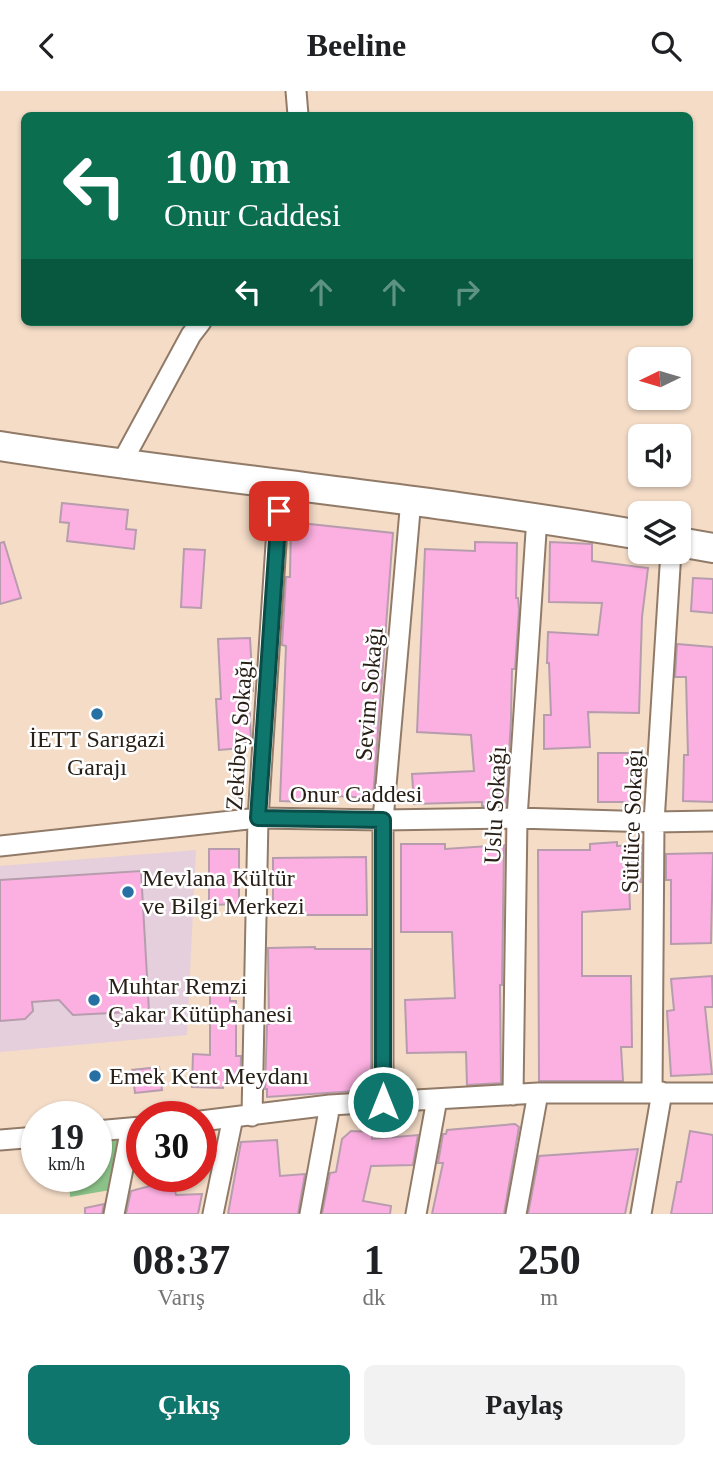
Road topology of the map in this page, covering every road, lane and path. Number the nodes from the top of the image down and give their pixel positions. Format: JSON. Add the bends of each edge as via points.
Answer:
{"nodes":[{"id":1,"x":296,"y":91,"type":"edge"},
{"id":2,"x":298,"y":112,"type":"edge"},
{"id":3,"x":198,"y":326,"type":"edge"},
{"id":4,"x":0,"y":446,"type":"edge"},
{"id":5,"x":121,"y":464,"type":"junction"},
{"id":6,"x":281,"y":483,"type":"junction"},
{"id":7,"x":411,"y":499,"type":"junction"},
{"id":8,"x":537,"y":517,"type":"junction"},
{"id":9,"x":628,"y":533,"type":"edge"},
{"id":10,"x":691,"y":544,"type":"edge"},
{"id":11,"x":713,"y":548,"type":"edge"},
{"id":12,"x":670,"y":564,"type":"edge"},
{"id":13,"x":258,"y":818,"type":"junction"},
{"id":14,"x":517,"y":818,"type":"junction"},
{"id":15,"x":383,"y":820,"type":"junction"},
{"id":16,"x":713,"y":821,"type":"edge"},
{"id":17,"x":654,"y":823,"type":"junction"},
{"id":18,"x":0,"y":846,"type":"edge"},
{"id":19,"x":657,"y":1092,"type":"junction"},
{"id":20,"x":538,"y":1093,"type":"junction"},
{"id":21,"x":713,"y":1093,"type":"edge"},
{"id":22,"x":513,"y":1095,"type":"junction"},
{"id":23,"x":437,"y":1099,"type":"junction"},
{"id":24,"x":383,"y":1102,"type":"junction"},
{"id":25,"x":330,"y":1105,"type":"junction"},
{"id":26,"x":243,"y":1116,"type":"junction"},
{"id":27,"x":217,"y":1119,"type":"edge"},
{"id":28,"x":21,"y":1138,"type":"edge"},
{"id":29,"x":0,"y":1140,"type":"edge"},
{"id":30,"x":126,"y":1167,"type":"edge"},
{"id":31,"x":114,"y":1214,"type":"edge"},
{"id":32,"x":213,"y":1214,"type":"edge"},
{"id":33,"x":310,"y":1214,"type":"edge"},
{"id":34,"x":416,"y":1214,"type":"edge"},
{"id":35,"x":516,"y":1214,"type":"edge"},
{"id":36,"x":641,"y":1214,"type":"edge"}],
"edges":[{"from":1,"to":2,"type":"street"},
{"from":3,"to":5,"type":"street"},
{"from":4,"to":5,"type":"main road"},
{"from":5,"to":6,"type":"main road"},
{"from":6,"to":7,"type":"main road"},
{"from":6,"to":13,"type":"street","name":"Zekibey Sokağı"},
{"from":7,"to":8,"type":"main road"},
{"from":7,"to":15,"type":"street","name":"Sevim Sokağı"},
{"from":8,"to":9,"type":"main road"},
{"from":8,"to":14,"type":"street","name":"Uslu Sokağı"},
{"from":10,"to":11,"type":"main road"},
{"from":12,"to":17,"type":"street","name":"Sütlüce Sokağı"},
{"from":13,"to":15,"type":"street","name":"Onur Caddesi"},
{"from":13,"to":18,"type":"street","name":"Onur Caddesi"},
{"from":13,"to":26,"type":"street","name":"Zekibey Sokağı"},
{"from":14,"to":15,"type":"street","name":"Onur Caddesi"},
{"from":14,"to":17,"type":"street","name":"Onur Caddesi"},
{"from":14,"to":22,"type":"street","name":"Uslu Sokağı"},
{"from":15,"to":24,"type":"street","name":"Sevim Sokağı"},
{"from":16,"to":17,"type":"street","name":"Onur Caddesi"},
{"from":17,"to":19,"type":"street","name":"Sütlüce Sokağı"},
{"from":19,"to":20,"type":"street"},
{"from":19,"to":21,"type":"street"},
{"from":19,"to":36,"type":"street","name":"Sütlüce Sokağı"},
{"from":20,"to":22,"type":"street"},
{"from":20,"to":35,"type":"street"},
{"from":22,"to":23,"type":"street"},
{"from":23,"to":24,"type":"street"},
{"from":23,"to":34,"type":"street"},
{"from":24,"to":25,"type":"street"},
{"from":25,"to":26,"type":"street"},
{"from":25,"to":33,"type":"street"},
{"from":26,"to":27,"type":"street"},
{"from":26,"to":32,"type":"street","name":"Zekibey Sokağı"},
{"from":28,"to":29,"type":"street"},
{"from":30,"to":31,"type":"street"}]}
